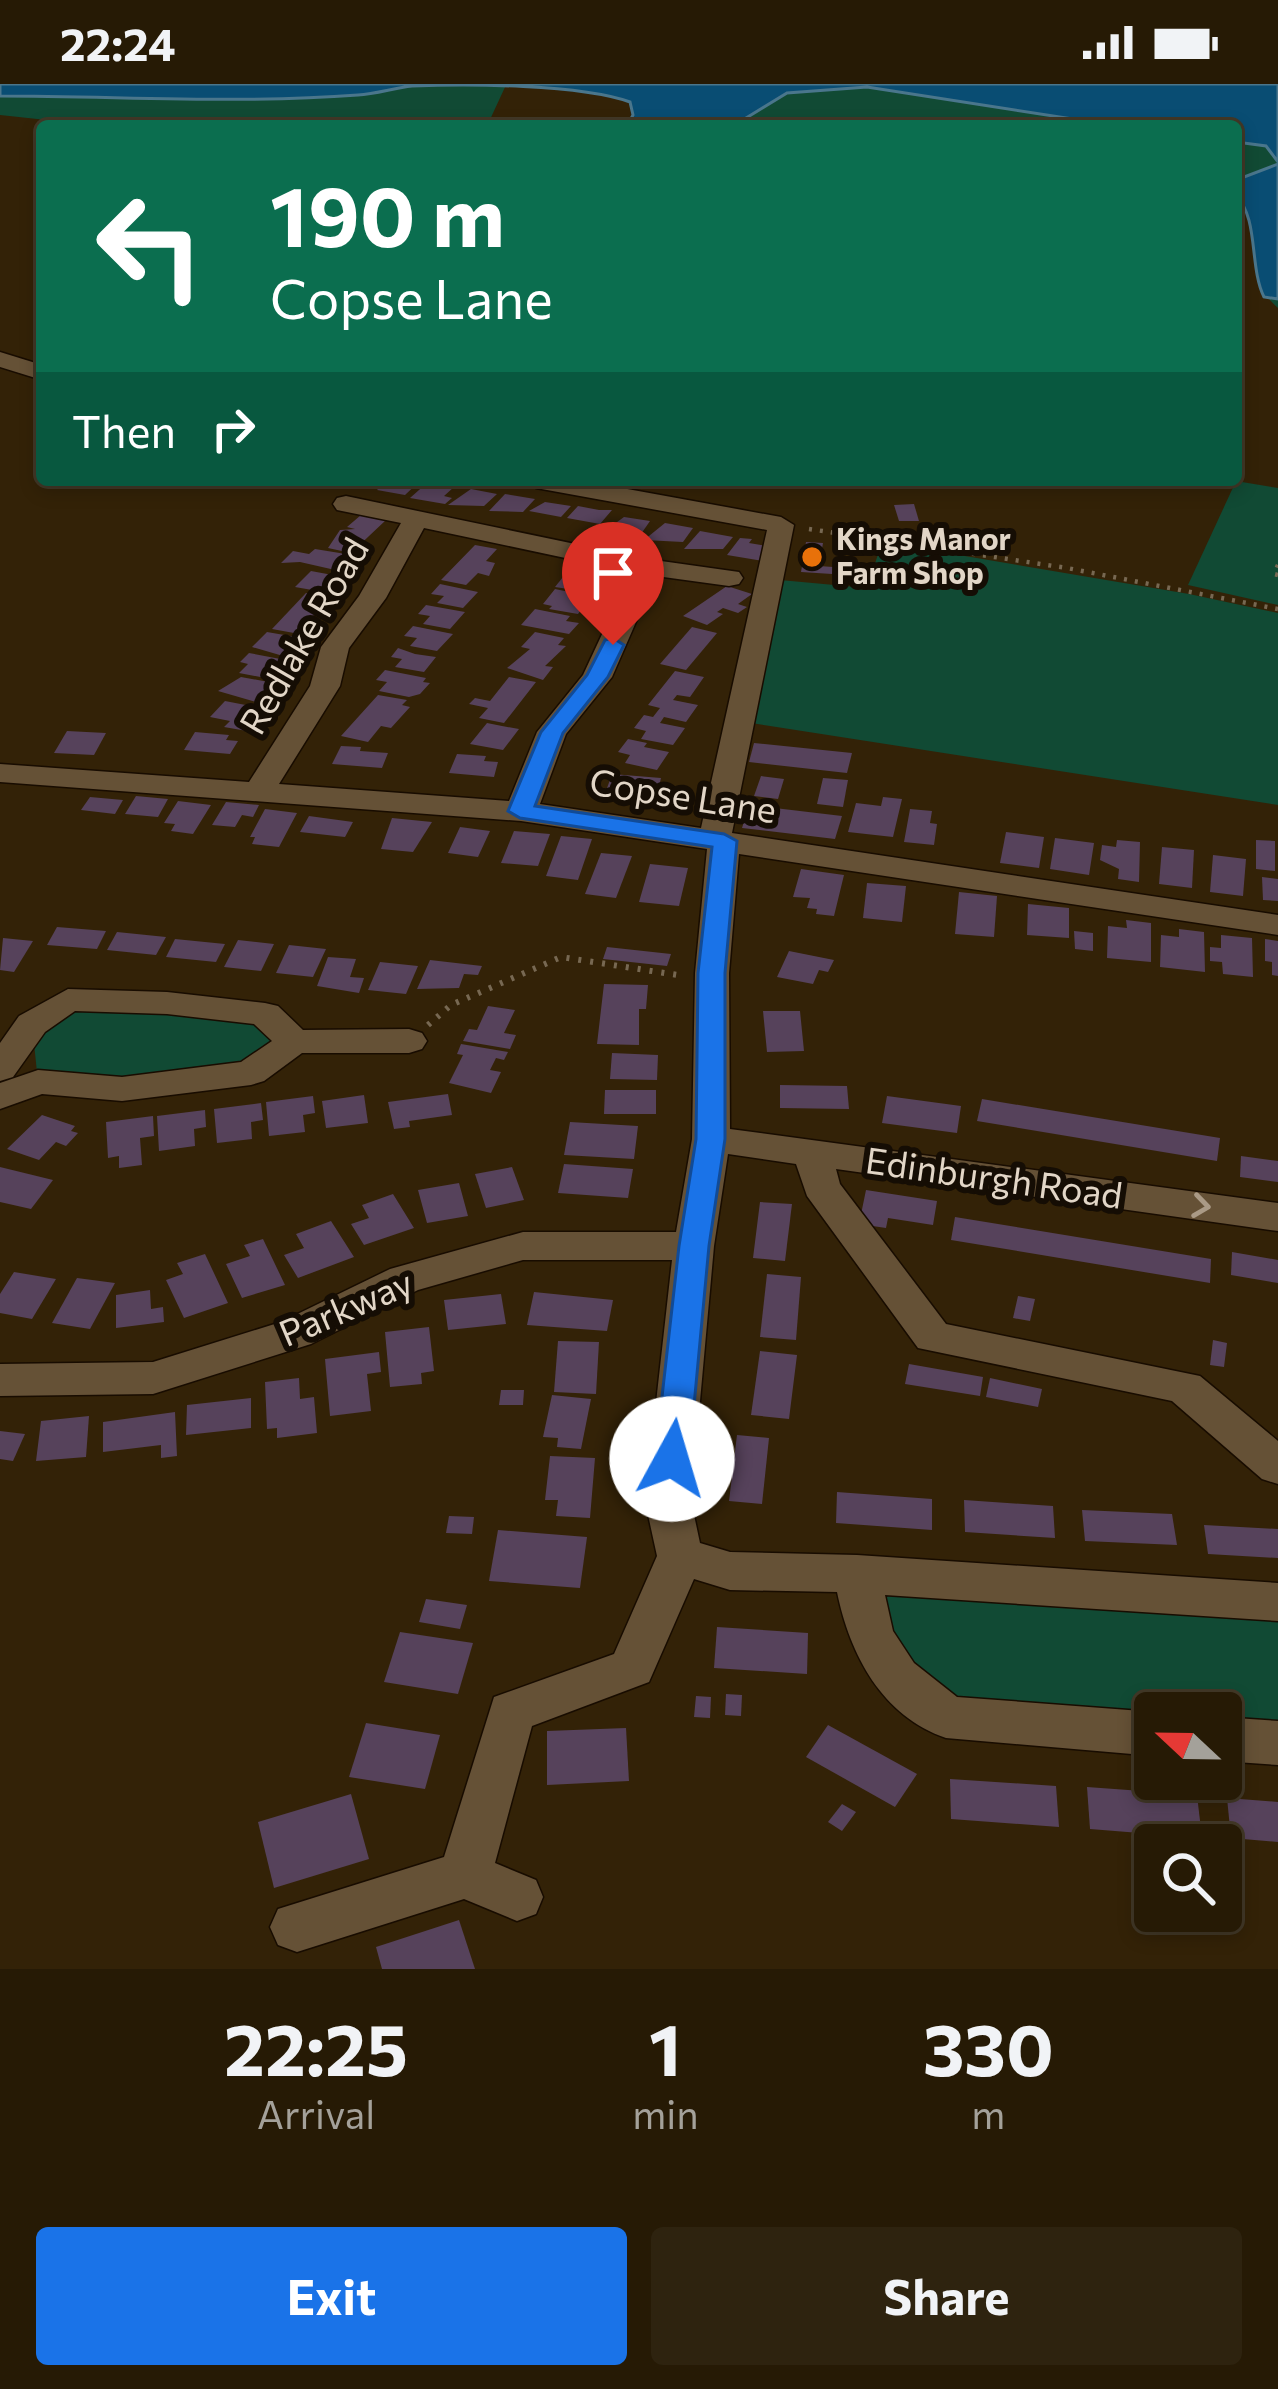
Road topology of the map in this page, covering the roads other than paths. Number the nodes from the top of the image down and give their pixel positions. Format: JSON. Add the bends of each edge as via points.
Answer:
{"nodes":[{"id":1,"x":0,"y":359,"type":"edge"},
{"id":2,"x":36,"y":371,"type":"edge"},
{"id":3,"x":569,"y":486,"type":"edge"},
{"id":4,"x":346,"y":505,"type":"dead end"},
{"id":5,"x":415,"y":521,"type":"junction"},
{"id":6,"x":647,"y":567,"type":"junction"},
{"id":7,"x":729,"y":578,"type":"dead end"},
{"id":8,"x":0,"y":773,"type":"edge"},
{"id":9,"x":260,"y":789,"type":"junction"},
{"id":10,"x":520,"y":811,"type":"junction"},
{"id":11,"x":720,"y":840,"type":"junction"},
{"id":12,"x":1278,"y":926,"type":"edge"},
{"id":13,"x":409,"y":1041,"type":"road end"},
{"id":14,"x":294,"y":1042,"type":"junction"},
{"id":15,"x":0,"y":1070,"type":"edge"},
{"id":16,"x":0,"y":1096,"type":"edge"},
{"id":17,"x":711,"y":1139,"type":"junction"},
{"id":18,"x":813,"y":1152,"type":"junction"},
{"id":19,"x":1278,"y":1217,"type":"edge"},
{"id":20,"x":694,"y":1246,"type":"junction"},
{"id":21,"x":0,"y":1380,"type":"edge"},
{"id":22,"x":1278,"y":1467,"type":"edge"},
{"id":23,"x":680,"y":1556,"type":"junction"},
{"id":24,"x":856,"y":1574,"type":"junction"},
{"id":25,"x":1278,"y":1602,"type":"edge"},
{"id":26,"x":1134,"y":1732,"type":"edge"},
{"id":27,"x":1242,"y":1741,"type":"edge"},
{"id":28,"x":1278,"y":1744,"type":"edge"},
{"id":29,"x":465,"y":1875,"type":"junction"},
{"id":30,"x":517,"y":1897,"type":"dead end"},
{"id":31,"x":298,"y":1927,"type":"dead end"}],
"edges":[{"from":1,"to":2,"type":"street"},
{"from":3,"to":11,"type":"street","via":[[782,525]]},
{"from":4,"to":5,"type":"street"},
{"from":5,"to":6,"type":"street"},
{"from":5,"to":9,"type":"street","name":"Redlake Road","via":[[335,647],[325,686]]},
{"from":6,"to":7,"type":"street"},
{"from":6,"to":10,"type":"street","via":[[597,677],[552,732]]},
{"from":8,"to":9,"type":"street","name":"Copse Lane"},
{"from":9,"to":10,"type":"street","name":"Copse Lane"},
{"from":10,"to":11,"type":"street","name":"Copse Lane"},
{"from":11,"to":12,"type":"street","name":"Copse Lane"},
{"from":11,"to":17,"type":"street"},
{"from":13,"to":14,"type":"street"},
{"from":14,"to":15,"type":"street","via":[[266,1015],[68,1000],[32,1024]]},
{"from":14,"to":16,"type":"street","via":[[251,1073],[122,1089],[38,1082]]},
{"from":17,"to":18,"type":"street","name":"Edinburgh Road"},
{"from":17,"to":20,"type":"street"},
{"from":18,"to":19,"type":"street","name":"Edinburgh Road","one_way":true},
{"from":18,"to":22,"type":"street","via":[[821,1187],[933,1337],[1185,1387]]},
{"from":20,"to":21,"type":"street","name":"Parkway","via":[[523,1246],[404,1279],[296,1333],[153,1378]]},
{"from":20,"to":23,"type":"street","via":[[668,1501]]},
{"from":23,"to":24,"type":"street","via":[[730,1571]]},
{"from":23,"to":29,"type":"street","via":[[632,1668],[511,1712]]},
{"from":24,"to":25,"type":"street"},
{"from":24,"to":26,"type":"street","via":[[870,1636],[897,1678],[946,1717]]},
{"from":27,"to":28,"type":"street"},
{"from":29,"to":30,"type":"street"},
{"from":29,"to":31,"type":"street"}]}
